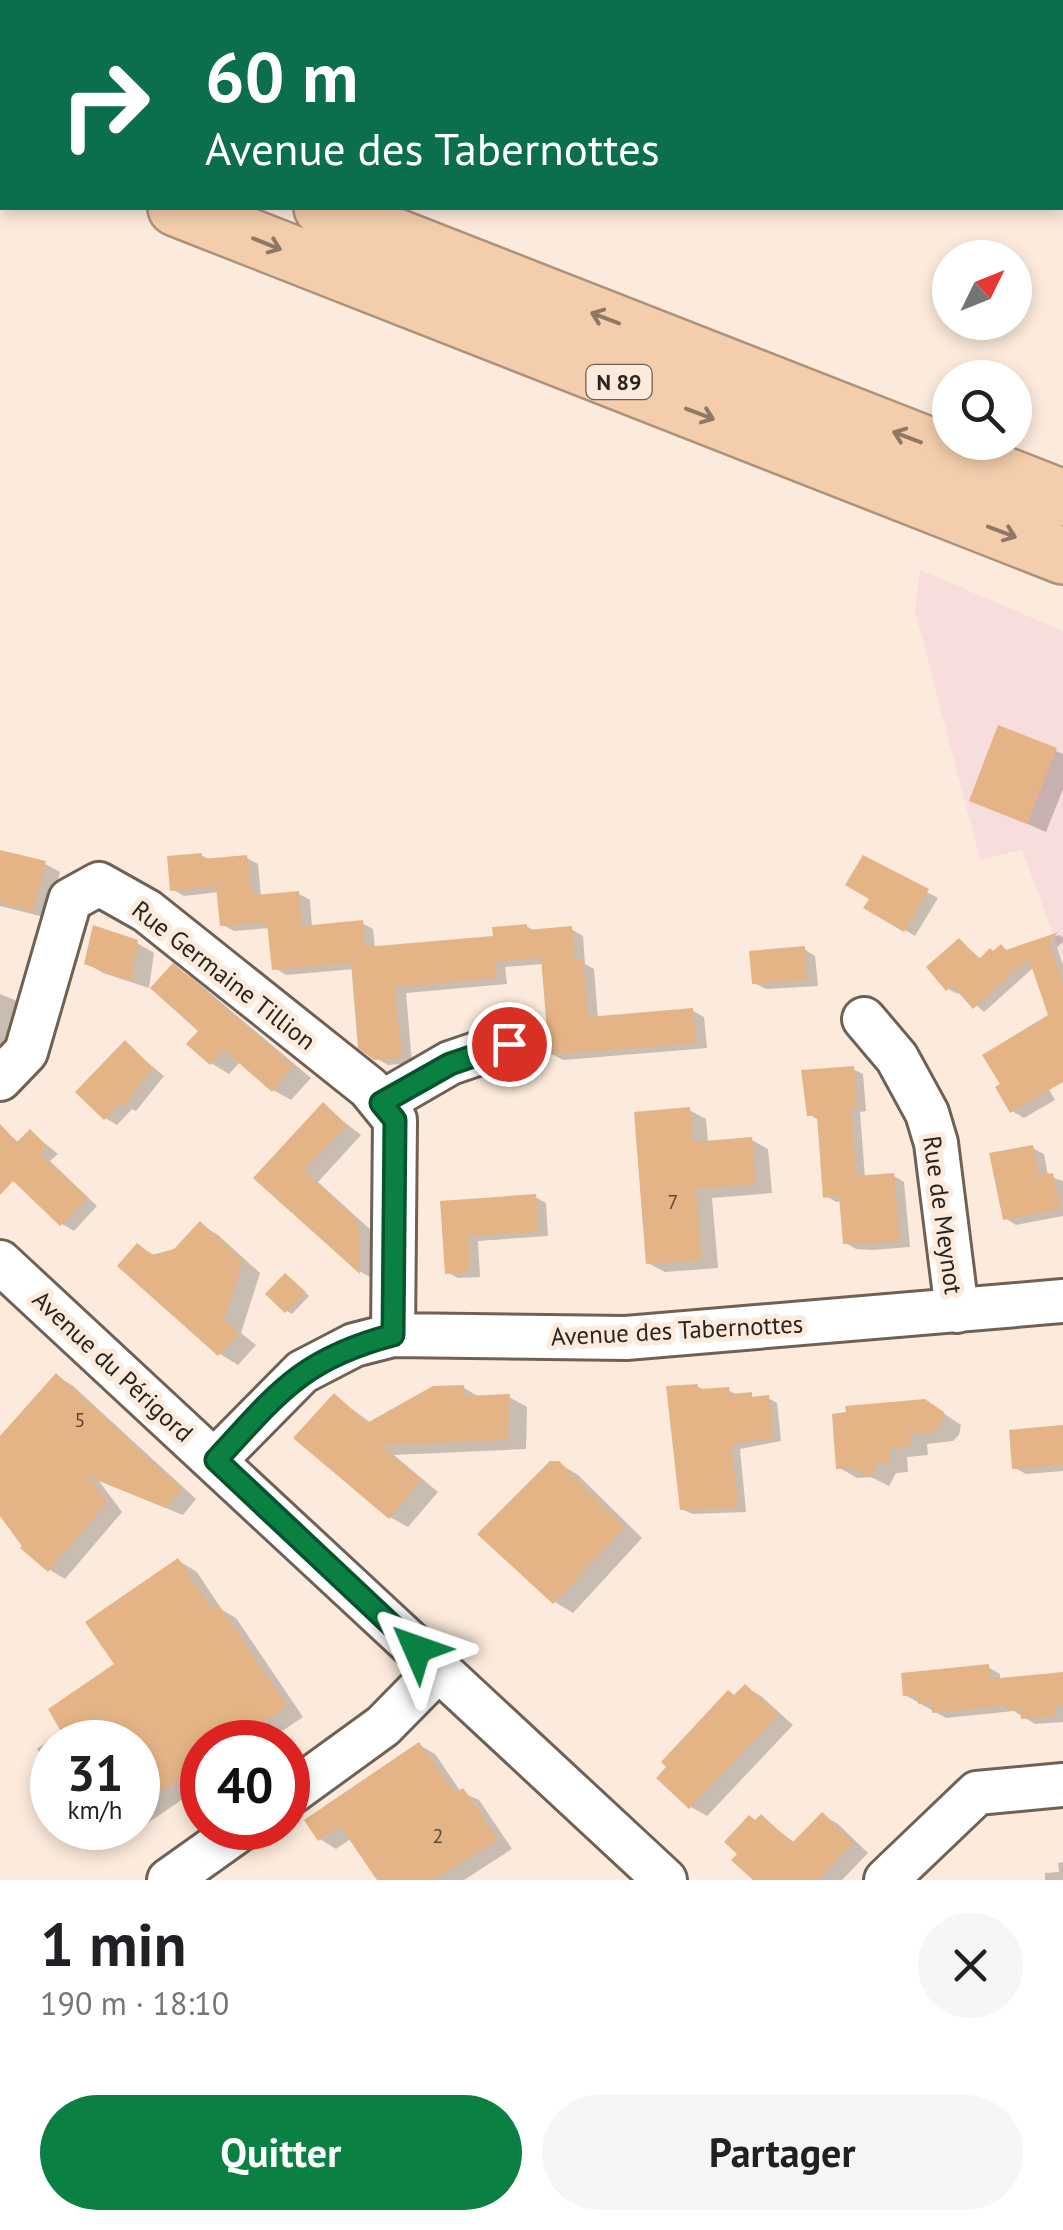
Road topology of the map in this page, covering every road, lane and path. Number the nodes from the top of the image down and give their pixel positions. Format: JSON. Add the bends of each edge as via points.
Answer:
{"nodes":[{"id":1,"x":181,"y":210,"type":"edge"},
{"id":2,"x":327,"y":210,"type":"edge"},
{"id":3,"x":1063,"y":498,"type":"edge"},
{"id":4,"x":1063,"y":556,"type":"edge"},
{"id":5,"x":864,"y":1019,"type":"dead end"},
{"id":6,"x":509,"y":1044,"type":"dead end"},
{"id":7,"x":0,"y":1080,"type":"edge"},
{"id":8,"x":381,"y":1103,"type":"junction"},
{"id":9,"x":0,"y":1262,"type":"edge"},
{"id":10,"x":1063,"y":1301,"type":"edge"},
{"id":11,"x":957,"y":1311,"type":"junction"},
{"id":12,"x":393,"y":1335,"type":"junction"},
{"id":13,"x":216,"y":1460,"type":"junction"},
{"id":14,"x":439,"y":1669,"type":"junction"},
{"id":15,"x":310,"y":1779,"type":"edge"},
{"id":16,"x":1063,"y":1785,"type":"edge"},
{"id":17,"x":211,"y":1850,"type":"edge"},
{"id":18,"x":169,"y":1880,"type":"edge"},
{"id":19,"x":665,"y":1880,"type":"edge"},
{"id":20,"x":886,"y":1880,"type":"edge"}],
"edges":[{"from":1,"to":4,"type":"highway","number":"N 89","one_way":true},
{"from":3,"to":2,"type":"highway","number":"N 89","one_way":true},
{"from":5,"to":11,"type":"street","name":"Rue de Meynot","via":[[897,1058],[927,1114]]},
{"from":6,"to":8,"type":"street","via":[[450,1064]]},
{"from":7,"to":8,"type":"street","name":"Rue Germaine Tillion","via":[[26,1052],[70,900],[99,884],[147,911]]},
{"from":8,"to":12,"type":"street","name":"Rue Germaine Tillion","via":[[395,1120]]},
{"from":9,"to":13,"type":"street","name":"Avenue du Périgord"},
{"from":10,"to":11,"type":"street","name":"Avenue des Tabernottes"},
{"from":11,"to":12,"type":"street","name":"Avenue des Tabernottes","via":[[626,1338]]},
{"from":12,"to":13,"type":"street","name":"Avenue des Tabernottes","via":[[354,1345],[302,1372]]},
{"from":13,"to":14,"type":"street","name":"Avenue du Périgord"},
{"from":14,"to":15,"type":"street","via":[[383,1726]]},
{"from":14,"to":19,"type":"street","name":"Avenue du Périgord"},
{"from":16,"to":20,"type":"street","via":[[977,1793]]},
{"from":17,"to":18,"type":"street"}]}
